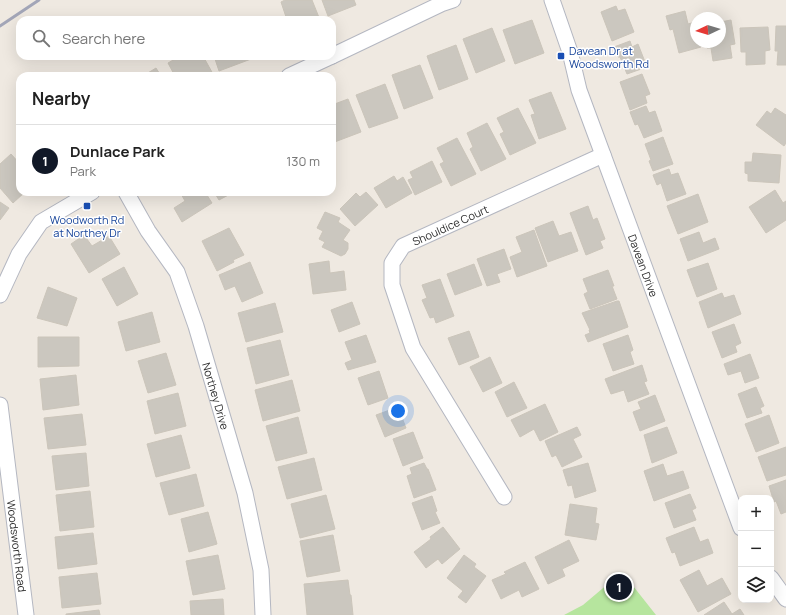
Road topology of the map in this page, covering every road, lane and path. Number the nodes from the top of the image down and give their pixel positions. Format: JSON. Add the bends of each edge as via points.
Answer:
{"nodes":[{"id":1,"x":454,"y":0,"type":"edge"},
{"id":2,"x":552,"y":0,"type":"edge"},
{"id":3,"x":336,"y":54,"type":"edge"},
{"id":4,"x":323,"y":60,"type":"edge"},
{"id":5,"x":298,"y":72,"type":"edge"},
{"id":6,"x":602,"y":155,"type":"junction"},
{"id":7,"x":85,"y":196,"type":"edge"},
{"id":8,"x":128,"y":196,"type":"edge"},
{"id":9,"x":0,"y":295,"type":"edge"},
{"id":10,"x":0,"y":405,"type":"edge"},
{"id":11,"x":504,"y":497,"type":"dead end"},
{"id":12,"x":738,"y":520,"type":"edge"},
{"id":13,"x":774,"y":582,"type":"edge"},
{"id":14,"x":786,"y":599,"type":"edge"},
{"id":15,"x":26,"y":615,"type":"edge"},
{"id":16,"x":263,"y":615,"type":"edge"}],
"edges":[{"from":1,"to":3,"type":"street"},
{"from":2,"to":6,"type":"street","name":"Davean Drive","via":[[570,52],[578,90]]},
{"from":4,"to":5,"type":"street"},
{"from":6,"to":11,"type":"street","name":"Shouldice Court","via":[[403,246],[392,263],[392,284],[413,348]]},
{"from":6,"to":12,"type":"street","name":"Davean Drive"},
{"from":7,"to":9,"type":"street","via":[[41,222],[19,254]]},
{"from":8,"to":16,"type":"street","name":"Northey Drive","via":[[148,231],[177,272],[196,326],[245,493],[261,570]]},
{"from":10,"to":15,"type":"street","name":"Woodsworth Road"},
{"from":13,"to":14,"type":"street"}]}
